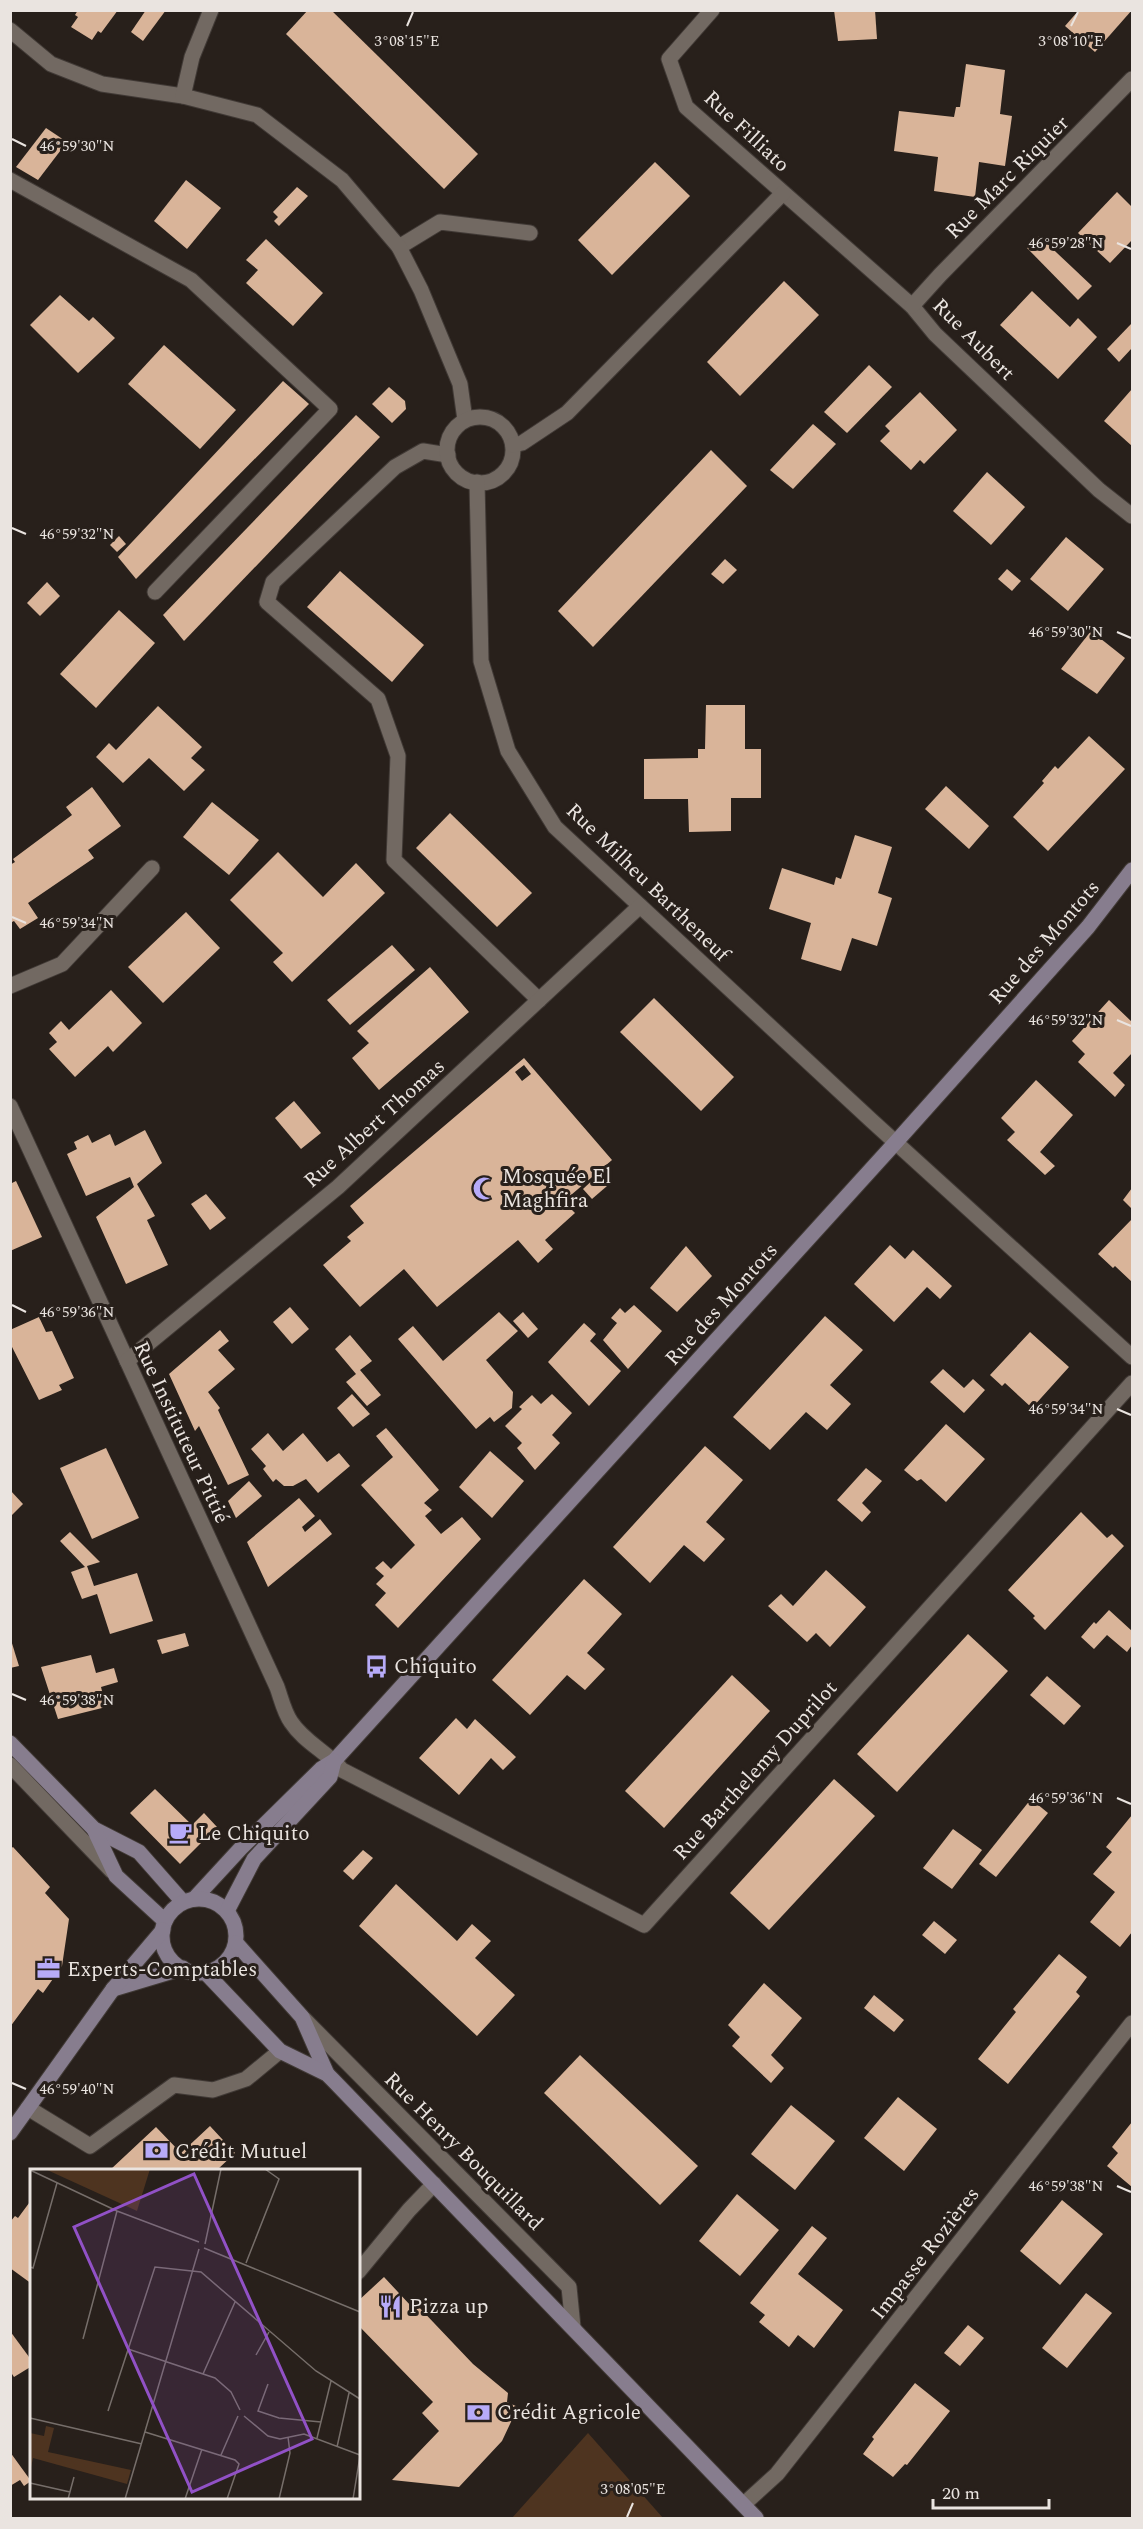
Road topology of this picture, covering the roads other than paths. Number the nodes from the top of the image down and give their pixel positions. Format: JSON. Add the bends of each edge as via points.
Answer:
{"nodes":[{"id":1,"x":212,"y":10,"type":"edge"},
{"id":2,"x":712,"y":10,"type":"edge"},
{"id":3,"x":10,"y":30,"type":"edge"},
{"id":4,"x":1132,"y":79,"type":"edge"},
{"id":5,"x":183,"y":96,"type":"junction"},
{"id":6,"x":10,"y":180,"type":"edge"},
{"id":7,"x":783,"y":193,"type":"junction"},
{"id":8,"x":530,"y":232,"type":"dead end"},
{"id":9,"x":399,"y":247,"type":"junction"},
{"id":10,"x":912,"y":306,"type":"junction"},
{"id":11,"x":465,"y":420,"type":"junction"},
{"id":12,"x":513,"y":445,"type":"junction"},
{"id":13,"x":448,"y":455,"type":"junction"},
{"id":14,"x":477,"y":483,"type":"junction"},
{"id":15,"x":1132,"y":516,"type":"edge"},
{"id":16,"x":155,"y":592,"type":"dead end"},
{"id":17,"x":152,"y":868,"type":"dead end"},
{"id":18,"x":1132,"y":870,"type":"edge"},
{"id":19,"x":640,"y":906,"type":"junction"},
{"id":20,"x":10,"y":986,"type":"edge"},
{"id":21,"x":539,"y":1000,"type":"junction"},
{"id":22,"x":10,"y":1106,"type":"edge"},
{"id":23,"x":896,"y":1142,"type":"junction"},
{"id":24,"x":1132,"y":1357,"type":"edge"},
{"id":25,"x":127,"y":1361,"type":"junction"},
{"id":26,"x":1132,"y":1383,"type":"edge"},
{"id":27,"x":10,"y":1743,"type":"edge"},
{"id":28,"x":334,"y":1761,"type":"junction"},
{"id":29,"x":10,"y":1765,"type":"edge"},
{"id":30,"x":94,"y":1829,"type":"junction"},
{"id":31,"x":116,"y":1876,"type":"junction"},
{"id":32,"x":189,"y":1901,"type":"junction"},
{"id":33,"x":226,"y":1911,"type":"junction"},
{"id":34,"x":164,"y":1926,"type":"junction"},
{"id":35,"x":236,"y":1943,"type":"junction"},
{"id":36,"x":183,"y":1968,"type":"junction"},
{"id":37,"x":205,"y":1972,"type":"junction"},
{"id":38,"x":112,"y":1989,"type":"junction"},
{"id":39,"x":302,"y":2017,"type":"junction"},
{"id":40,"x":1132,"y":2023,"type":"edge"},
{"id":41,"x":280,"y":2051,"type":"junction"},
{"id":42,"x":327,"y":2074,"type":"junction"},
{"id":43,"x":28,"y":2108,"type":"junction"},
{"id":44,"x":10,"y":2133,"type":"edge"},
{"id":45,"x":434,"y":2184,"type":"junction"},
{"id":46,"x":360,"y":2270,"type":"edge"},
{"id":47,"x":573,"y":2326,"type":"junction"},
{"id":48,"x":744,"y":2504,"type":"junction"},
{"id":49,"x":756,"y":2518,"type":"edge"}],
"edges":[{"from":1,"to":5,"type":"street","via":[[192,57]]},
{"from":2,"to":7,"type":"street","name":"Rue Filliato","via":[[669,58],[686,107]]},
{"from":3,"to":5,"type":"street","via":[[51,64],[102,84]]},
{"from":4,"to":10,"type":"street","name":"Rue Marc Riquier"},
{"from":5,"to":9,"type":"street","via":[[257,115],[342,180]]},
{"from":6,"to":16,"type":"street","via":[[191,280],[330,409]]},
{"from":7,"to":10,"type":"street","name":"Rue Aubert"},
{"from":7,"to":12,"type":"street","via":[[567,413]]},
{"from":8,"to":9,"type":"street","via":[[440,222]]},
{"from":9,"to":11,"type":"street","via":[[460,384]]},
{"from":10,"to":15,"type":"street","name":"Rue Aubert","via":[[935,334],[1099,490]]},
{"from":11,"to":12,"type":"street","via":[[495,420],[510,435]]},
{"from":11,"to":13,"type":"street","via":[[450,435]]},
{"from":12,"to":14,"type":"street","via":[[513,457],[500,477]]},
{"from":13,"to":14,"type":"street","via":[[458,474]]},
{"from":13,"to":21,"type":"street","via":[[423,451],[395,467],[273,582],[267,602],[378,699],[398,756],[394,860]]},
{"from":14,"to":19,"type":"street","name":"Rue Milheu Bartheneuf","via":[[481,661],[507,751],[555,827]]},
{"from":17,"to":20,"type":"street","via":[[62,964]]},
{"from":18,"to":23,"type":"main road","name":"Rue des Montots","via":[[1088,927]]},
{"from":19,"to":21,"type":"street","name":"Rue Albert Thomas"},
{"from":19,"to":23,"type":"street","name":"Rue Milheu Bartheneuf"},
{"from":21,"to":25,"type":"street","name":"Rue Albert Thomas","via":[[338,1187]]},
{"from":22,"to":25,"type":"street","name":"Rue Instituteur Pittié"},
{"from":23,"to":24,"type":"street","name":"Rue Milheu Bartheneuf"},
{"from":23,"to":28,"type":"main road","name":"Rue des Montots"},
{"from":25,"to":28,"type":"street","name":"Rue Instituteur Pittié","via":[[290,1722]]},
{"from":26,"to":28,"type":"street","name":"Rue Barthelemy Duprilot","via":[[644,1924],[342,1770]]},
{"from":27,"to":30,"type":"main road"},
{"from":28,"to":32,"type":"main road","name":"Rue des Montots","via":[[321,1769]]},
{"from":28,"to":33,"type":"main road","name":"Rue des Montots","via":[[330,1777],[254,1859]]},
{"from":29,"to":31,"type":"street"},
{"from":30,"to":31,"type":"main road"},
{"from":30,"to":32,"type":"main road","via":[[139,1852]]},
{"from":31,"to":34,"type":"main road"},
{"from":32,"to":33,"type":"main road","via":[[218,1903]]},
{"from":32,"to":34,"type":"main road","via":[[176,1907]]},
{"from":33,"to":35,"type":"main road","via":[[233,1920]]},
{"from":34,"to":36,"type":"main road","via":[[167,1953]]},
{"from":34,"to":38,"type":"main road"},
{"from":35,"to":37,"type":"main road","via":[[225,1962]]},
{"from":35,"to":39,"type":"main road","name":"Rue Henry Bouquillard"},
{"from":36,"to":37,"type":"main road"},
{"from":36,"to":38,"type":"main road"},
{"from":37,"to":41,"type":"main road","name":"Rue Henry Bouquillard"},
{"from":38,"to":43,"type":"main road"},
{"from":39,"to":42,"type":"main road","name":"Rue Henry Bouquillard"},
{"from":39,"to":47,"type":"street","name":"Rue Henry Bouquillard","via":[[569,2287]]},
{"from":40,"to":48,"type":"street","name":"Impasse Rozières","via":[[777,2474]]},
{"from":41,"to":42,"type":"main road","name":"Rue Henry Bouquillard"},
{"from":41,"to":43,"type":"street","via":[[246,2079],[224,2087],[213,2090],[174,2085],[90,2146]]},
{"from":42,"to":45,"type":"main road","name":"Rue Henry Bouquillard"},
{"from":43,"to":44,"type":"main road"},
{"from":45,"to":46,"type":"street"},
{"from":45,"to":47,"type":"main road","name":"Rue Henry Bouquillard"},
{"from":47,"to":48,"type":"main road","name":"Rue Henry Bouquillard"},
{"from":48,"to":49,"type":"main road","name":"Rue Henry Bouquillard"}]}
